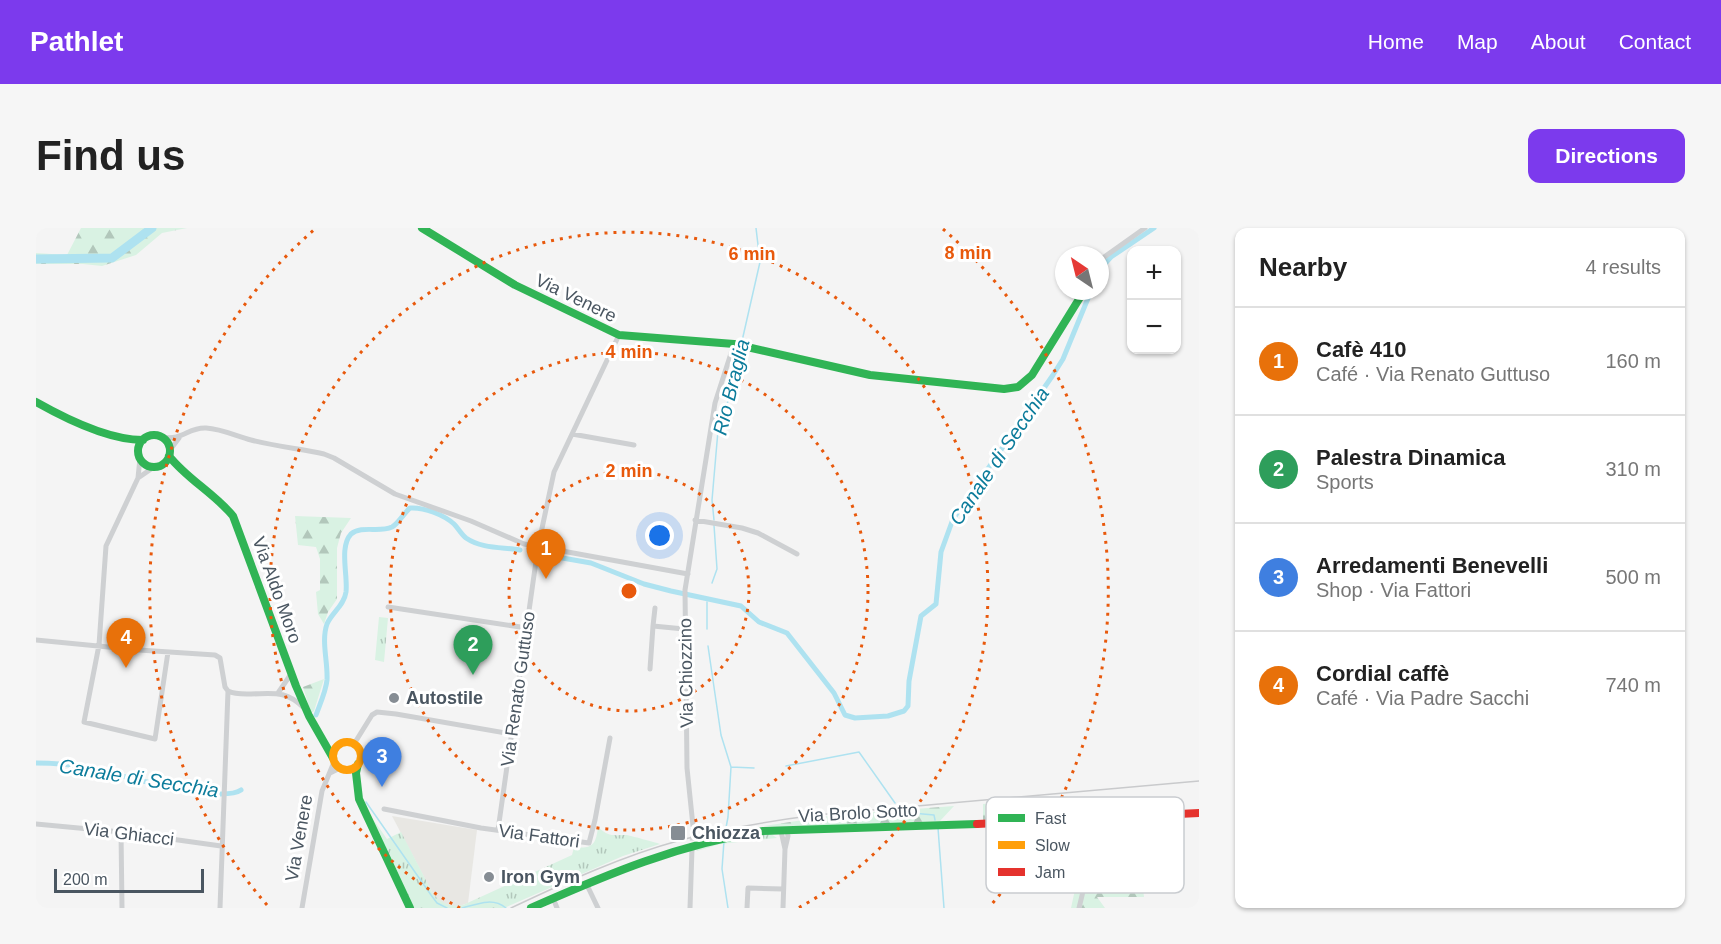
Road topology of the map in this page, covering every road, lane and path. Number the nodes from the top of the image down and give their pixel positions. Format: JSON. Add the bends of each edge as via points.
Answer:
{"nodes":[{"id":1,"x":422,"y":228,"type":"edge"},
{"id":2,"x":1145,"y":228,"type":"edge"},
{"id":3,"x":1109,"y":254,"type":"edge"},
{"id":4,"x":1078,"y":300,"type":"edge"},
{"id":5,"x":619,"y":335,"type":"junction"},
{"id":6,"x":738,"y":345,"type":"junction"},
{"id":7,"x":36,"y":402,"type":"edge"},
{"id":8,"x":572,"y":434,"type":"junction"},
{"id":9,"x":162,"y":437,"type":"junction"},
{"id":10,"x":179,"y":438,"type":"junction"},
{"id":11,"x":125,"y":440,"type":"junction"},
{"id":12,"x":143,"y":440,"type":"junction"},
{"id":13,"x":634,"y":445,"type":"dead end"},
{"id":14,"x":170,"y":453,"type":"junction"},
{"id":15,"x":140,"y":456,"type":"junction"},
{"id":16,"x":157,"y":466,"type":"junction"},
{"id":17,"x":178,"y":468,"type":"junction"},
{"id":18,"x":138,"y":478,"type":"junction"},
{"id":19,"x":695,"y":520,"type":"junction"},
{"id":20,"x":538,"y":547,"type":"junction"},
{"id":21,"x":797,"y":554,"type":"dead end"},
{"id":22,"x":688,"y":574,"type":"junction"},
{"id":23,"x":388,"y":607,"type":"dead end"},
{"id":24,"x":655,"y":608,"type":"dead end"},
{"id":25,"x":653,"y":626,"type":"junction"},
{"id":26,"x":527,"y":628,"type":"junction"},
{"id":27,"x":684,"y":629,"type":"junction"},
{"id":28,"x":36,"y":640,"type":"edge"},
{"id":29,"x":99,"y":645,"type":"junction"},
{"id":30,"x":168,"y":652,"type":"junction"},
{"id":31,"x":650,"y":669,"type":"dead end"},
{"id":32,"x":292,"y":672,"type":"junction"},
{"id":33,"x":228,"y":691,"type":"junction"},
{"id":34,"x":278,"y":693,"type":"junction"},
{"id":35,"x":308,"y":713,"type":"junction"},
{"id":36,"x":511,"y":735,"type":"junction"},
{"id":37,"x":610,"y":738,"type":"dead end"},
{"id":38,"x":324,"y":741,"type":"junction"},
{"id":39,"x":354,"y":744,"type":"junction"},
{"id":40,"x":336,"y":746,"type":"junction"},
{"id":41,"x":333,"y":760,"type":"junction"},
{"id":42,"x":358,"y":764,"type":"junction"},
{"id":43,"x":341,"y":769,"type":"junction"},
{"id":44,"x":328,"y":774,"type":"junction"},
{"id":45,"x":357,"y":789,"type":"junction"},
{"id":46,"x":384,"y":809,"type":"dead end"},
{"id":47,"x":1199,"y":813,"type":"edge"},
{"id":48,"x":1184,"y":814,"type":"edge"},
{"id":49,"x":986,"y":823,"type":"edge"},
{"id":50,"x":36,"y":825,"type":"edge"},
{"id":51,"x":693,"y":826,"type":"tunnel mouth"},
{"id":52,"x":498,"y":830,"type":"junction"},
{"id":53,"x":798,"y":830,"type":"junction"},
{"id":54,"x":770,"y":831,"type":"junction"},
{"id":55,"x":784,"y":831,"type":"junction"},
{"id":56,"x":121,"y":832,"type":"junction"},
{"id":57,"x":784,"y":844,"type":"junction"},
{"id":58,"x":221,"y":846,"type":"junction"},
{"id":59,"x":692,"y":849,"type":"tunnel mouth"},
{"id":60,"x":586,"y":883,"type":"junction"},
{"id":61,"x":783,"y":889,"type":"junction"},
{"id":62,"x":1083,"y":893,"type":"edge"},
{"id":63,"x":553,"y":898,"type":"junction"},
{"id":64,"x":303,"y":906,"type":"edge"},
{"id":65,"x":122,"y":908,"type":"edge"},
{"id":66,"x":220,"y":908,"type":"edge"},
{"id":67,"x":410,"y":908,"type":"edge"},
{"id":68,"x":531,"y":908,"type":"edge"},
{"id":69,"x":557,"y":908,"type":"edge"},
{"id":70,"x":598,"y":908,"type":"edge"},
{"id":71,"x":690,"y":908,"type":"edge"},
{"id":72,"x":747,"y":908,"type":"edge"},
{"id":73,"x":783,"y":908,"type":"edge"},
{"id":74,"x":1079,"y":908,"type":"edge"}],
"edges":[{"from":1,"to":5,"type":"main road","name":"Via Venere","via":[[515,285]]},
{"from":2,"to":3,"type":"street"},
{"from":4,"to":6,"type":"main road","name":"Via Venere","via":[[1032,375],[1010,389],[870,375]]},
{"from":5,"to":6,"type":"main road","name":"Via Venere"},
{"from":5,"to":8,"type":"street","name":"Via Renato Guttuso"},
{"from":6,"to":19,"type":"street","name":"Via Chiozzino","via":[[715,404]]},
{"from":7,"to":11,"type":"main road","via":[[58,415]]},
{"from":8,"to":13,"type":"street"},
{"from":8,"to":20,"type":"street","name":"Via Renato Guttuso","via":[[554,472]]},
{"from":9,"to":10,"type":"street"},
{"from":9,"to":12,"type":"main road","via":[[150,435]]},
{"from":9,"to":14,"type":"main road","via":[[168,442]]},
{"from":10,"to":14,"type":"street"},
{"from":10,"to":20,"type":"street","via":[[208,428],[324,454],[395,494]]},
{"from":11,"to":12,"type":"main road"},
{"from":11,"to":15,"type":"main road"},
{"from":12,"to":15,"type":"main road"},
{"from":14,"to":16,"type":"main road"},
{"from":14,"to":17,"type":"main road","name":"Via Aldo Moro"},
{"from":15,"to":16,"type":"main road","via":[[146,464]]},
{"from":15,"to":18,"type":"street"},
{"from":16,"to":17,"type":"main road"},
{"from":16,"to":18,"type":"street"},
{"from":17,"to":32,"type":"main road","name":"Via Aldo Moro","via":[[219,499],[233,516]]},
{"from":18,"to":29,"type":"street","via":[[106,546]]},
{"from":19,"to":21,"type":"street","via":[[758,533]]},
{"from":19,"to":22,"type":"street","name":"Via Chiozzino"},
{"from":20,"to":22,"type":"street"},
{"from":20,"to":26,"type":"street","name":"Via Renato Guttuso"},
{"from":22,"to":27,"type":"street","name":"Via Chiozzino"},
{"from":23,"to":26,"type":"street"},
{"from":24,"to":25,"type":"street"},
{"from":25,"to":27,"type":"street"},
{"from":25,"to":31,"type":"street"},
{"from":26,"to":36,"type":"street","name":"Via Renato Guttuso"},
{"from":27,"to":51,"type":"street","name":"Via Chiozzino","via":[[687,768]]},
{"from":28,"to":29,"type":"street"},
{"from":29,"to":30,"type":"street"},
{"from":29,"to":30,"type":"street","via":[[84,722],[155,739]]},
{"from":30,"to":33,"type":"street","via":[[220,658]]},
{"from":32,"to":34,"type":"street"},
{"from":32,"to":35,"type":"main road","name":"Via Aldo Moro"},
{"from":33,"to":34,"type":"street"},
{"from":33,"to":58,"type":"street"},
{"from":34,"to":35,"type":"street","via":[[292,698]]},
{"from":35,"to":38,"type":"main road","name":"Via Aldo Moro"},
{"from":36,"to":39,"type":"street","via":[[377,712]]},
{"from":36,"to":52,"type":"street","name":"Via Renato Guttuso"},
{"from":37,"to":52,"type":"street","name":"Via Fattori","via":[[589,843]]},
{"from":38,"to":40,"type":"main road"},
{"from":38,"to":41,"type":"main road","name":"Via Aldo Moro"},
{"from":39,"to":40,"type":"main road"},
{"from":39,"to":42,"type":"main road","via":[[361,755]]},
{"from":40,"to":41,"type":"main road"},
{"from":41,"to":43,"type":"main road"},
{"from":41,"to":44,"type":"street","name":"Via Venere"},
{"from":42,"to":43,"type":"main road","via":[[350,770]]},
{"from":42,"to":45,"type":"main road"},
{"from":43,"to":44,"type":"street","name":"Via Venere"},
{"from":43,"to":45,"type":"main road"},
{"from":44,"to":64,"type":"street","name":"Via Venere"},
{"from":45,"to":67,"type":"main road","via":[[363,810]]},
{"from":46,"to":52,"type":"street","name":"Via Fattori"},
{"from":47,"to":48,"type":"main road","name":"Via Brolo Sotto"},
{"from":49,"to":53,"type":"main road","name":"Via Brolo Sotto"},
{"from":50,"to":56,"type":"street","name":"Via Ghiacci"},
{"from":53,"to":55,"type":"main road","name":"Via Brolo Sotto"},
{"from":53,"to":57,"type":"street"},
{"from":54,"to":55,"type":"main road","name":"Via Brolo Sotto"},
{"from":54,"to":57,"type":"street"},
{"from":54,"to":60,"type":"main road","name":"Via Brolo Sotto","via":[[724,836],[660,854]]},
{"from":55,"to":57,"type":"street"},
{"from":56,"to":58,"type":"street","name":"Via Ghiacci"},
{"from":56,"to":65,"type":"street"},
{"from":57,"to":61,"type":"street"},
{"from":58,"to":66,"type":"street"},
{"from":59,"to":71,"type":"street"},
{"from":60,"to":63,"type":"main road","name":"Via Brolo Sotto"},
{"from":60,"to":70,"type":"street"},
{"from":61,"to":72,"type":"street","via":[[748,888]]},
{"from":61,"to":73,"type":"street"},
{"from":62,"to":74,"type":"street"},
{"from":63,"to":68,"type":"main road","name":"Via Brolo Sotto"},
{"from":63,"to":69,"type":"street"}]}
